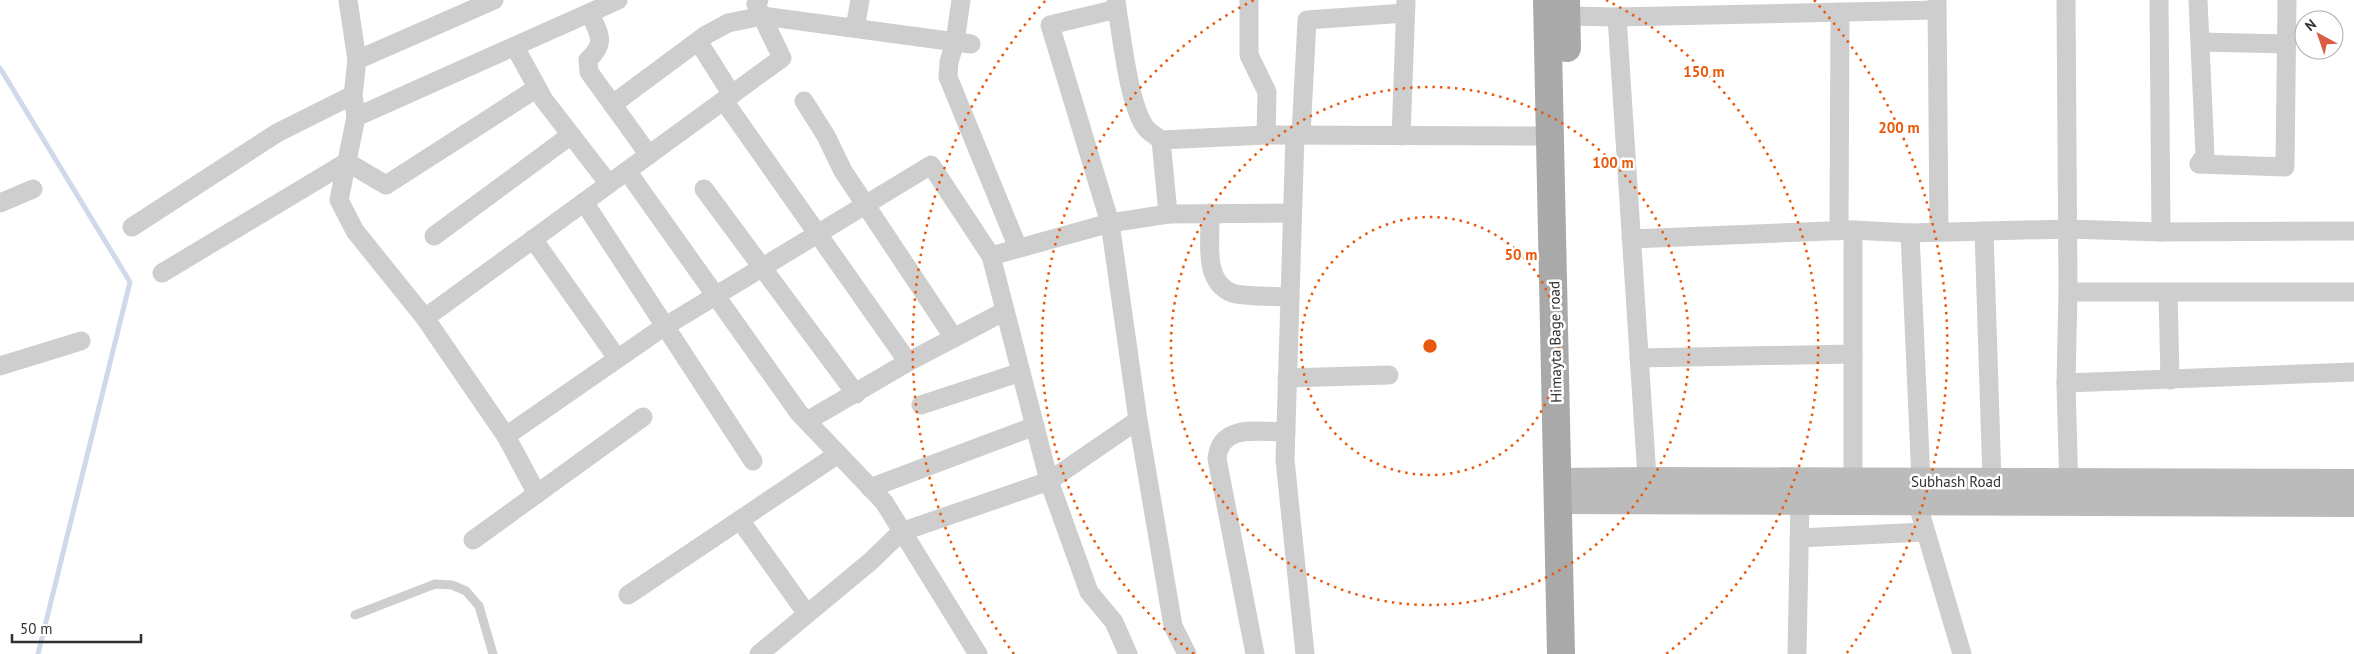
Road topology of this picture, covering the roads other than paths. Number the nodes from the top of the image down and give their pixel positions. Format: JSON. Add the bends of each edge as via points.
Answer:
{"nodes":[{"id":1,"x":348,"y":0,"type":"edge"},
{"id":2,"x":494,"y":0,"type":"edge"},
{"id":3,"x":618,"y":0,"type":"edge"},
{"id":4,"x":860,"y":0,"type":"edge"},
{"id":5,"x":958,"y":0,"type":"edge"},
{"id":6,"x":1249,"y":0,"type":"edge"},
{"id":7,"x":2066,"y":0,"type":"edge"},
{"id":8,"x":2159,"y":0,"type":"edge"},
{"id":9,"x":2198,"y":0,"type":"edge"},
{"id":10,"x":2287,"y":0,"type":"edge"},
{"id":11,"x":1116,"y":4,"type":"edge"},
{"id":12,"x":1560,"y":5,"type":"edge"},
{"id":13,"x":1937,"y":5,"type":"edge"},
{"id":14,"x":1406,"y":6,"type":"edge"},
{"id":15,"x":760,"y":8,"type":"edge"},
{"id":16,"x":1687,"y":8,"type":"edge"},
{"id":17,"x":1840,"y":12,"type":"junction"},
{"id":18,"x":590,"y":13,"type":"junction"},
{"id":19,"x":1617,"y":17,"type":"junction"},
{"id":20,"x":855,"y":28,"type":"junction"},
{"id":21,"x":698,"y":41,"type":"junction"},
{"id":22,"x":2201,"y":42,"type":"junction"},
{"id":23,"x":963,"y":43,"type":"junction"},
{"id":24,"x":2287,"y":44,"type":"junction"},
{"id":25,"x":515,"y":47,"type":"junction"},
{"id":26,"x":357,"y":60,"type":"junction"},
{"id":27,"x":537,"y":88,"type":"junction"},
{"id":28,"x":353,"y":95,"type":"junction"},
{"id":29,"x":728,"y":98,"type":"junction"},
{"id":30,"x":804,"y":101,"type":"dead end"},
{"id":31,"x":613,"y":104,"type":"junction"},
{"id":32,"x":356,"y":117,"type":"junction"},
{"id":33,"x":570,"y":135,"type":"junction"},
{"id":34,"x":1266,"y":135,"type":"junction"},
{"id":35,"x":1298,"y":135,"type":"junction"},
{"id":36,"x":1401,"y":136,"type":"junction"},
{"id":37,"x":1550,"y":136,"type":"junction"},
{"id":38,"x":1161,"y":140,"type":"junction"},
{"id":39,"x":649,"y":155,"type":"junction"},
{"id":40,"x":347,"y":162,"type":"junction"},
{"id":41,"x":627,"y":171,"type":"junction"},
{"id":42,"x":609,"y":184,"type":"junction"},
{"id":43,"x":704,"y":189,"type":"dead end"},
{"id":44,"x":33,"y":190,"type":"dead end"},
{"id":45,"x":584,"y":202,"type":"junction"},
{"id":46,"x":0,"y":203,"type":"edge"},
{"id":47,"x":866,"y":204,"type":"junction"},
{"id":48,"x":1210,"y":213,"type":"junction"},
{"id":49,"x":1292,"y":213,"type":"junction"},
{"id":50,"x":1168,"y":214,"type":"junction"},
{"id":51,"x":1110,"y":223,"type":"junction"},
{"id":52,"x":132,"y":227,"type":"dead end"},
{"id":53,"x":2068,"y":229,"type":"junction"},
{"id":54,"x":1846,"y":230,"type":"junction"},
{"id":55,"x":2354,"y":230,"type":"edge"},
{"id":56,"x":1984,"y":231,"type":"junction"},
{"id":57,"x":1939,"y":232,"type":"junction"},
{"id":58,"x":2161,"y":232,"type":"junction"},
{"id":59,"x":818,"y":233,"type":"junction"},
{"id":60,"x":1910,"y":233,"type":"junction"},
{"id":61,"x":434,"y":236,"type":"dead end"},
{"id":62,"x":532,"y":239,"type":"junction"},
{"id":63,"x":1631,"y":239,"type":"junction"},
{"id":64,"x":1018,"y":248,"type":"junction"},
{"id":65,"x":991,"y":256,"type":"junction"},
{"id":66,"x":761,"y":268,"type":"junction"},
{"id":67,"x":162,"y":272,"type":"dead end"},
{"id":68,"x":2068,"y":292,"type":"junction"},
{"id":69,"x":2168,"y":292,"type":"junction"},
{"id":70,"x":2354,"y":292,"type":"edge"},
{"id":71,"x":717,"y":294,"type":"junction"},
{"id":72,"x":1290,"y":297,"type":"junction"},
{"id":73,"x":1005,"y":311,"type":"junction"},
{"id":74,"x":425,"y":318,"type":"junction"},
{"id":75,"x":665,"y":326,"type":"junction"},
{"id":76,"x":954,"y":338,"type":"junction"},
{"id":77,"x":81,"y":341,"type":"dead end"},
{"id":78,"x":1853,"y":354,"type":"junction"},
{"id":79,"x":617,"y":358,"type":"junction"},
{"id":80,"x":1639,"y":358,"type":"junction"},
{"id":81,"x":908,"y":362,"type":"junction"},
{"id":82,"x":0,"y":366,"type":"edge"},
{"id":83,"x":1021,"y":372,"type":"junction"},
{"id":84,"x":2354,"y":372,"type":"edge"},
{"id":85,"x":1389,"y":375,"type":"dead end"},
{"id":86,"x":1287,"y":378,"type":"junction"},
{"id":87,"x":2170,"y":380,"type":"junction"},
{"id":88,"x":2066,"y":383,"type":"junction"},
{"id":89,"x":856,"y":394,"type":"junction"},
{"id":90,"x":921,"y":406,"type":"dead end"},
{"id":91,"x":643,"y":417,"type":"dead end"},
{"id":92,"x":807,"y":420,"type":"junction"},
{"id":93,"x":1138,"y":420,"type":"junction"},
{"id":94,"x":1035,"y":426,"type":"junction"},
{"id":95,"x":1286,"y":432,"type":"junction"},
{"id":96,"x":506,"y":436,"type":"junction"},
{"id":97,"x":838,"y":454,"type":"junction"},
{"id":98,"x":753,"y":461,"type":"dead end"},
{"id":99,"x":1854,"y":480,"type":"junction"},
{"id":100,"x":1049,"y":481,"type":"junction"},
{"id":101,"x":1992,"y":481,"type":"junction"},
{"id":102,"x":2354,"y":482,"type":"edge"},
{"id":103,"x":870,"y":488,"type":"junction"},
{"id":104,"x":1648,"y":490,"type":"junction"},
{"id":105,"x":1567,"y":491,"type":"junction"},
{"id":106,"x":1919,"y":491,"type":"junction"},
{"id":107,"x":2069,"y":492,"type":"junction"},
{"id":108,"x":537,"y":494,"type":"junction"},
{"id":109,"x":1800,"y":501,"type":"junction"},
{"id":110,"x":2354,"y":504,"type":"edge"},
{"id":111,"x":740,"y":520,"type":"junction"},
{"id":112,"x":901,"y":532,"type":"junction"},
{"id":113,"x":1925,"y":532,"type":"junction"},
{"id":114,"x":1799,"y":538,"type":"junction"},
{"id":115,"x":474,"y":540,"type":"dead end"},
{"id":116,"x":628,"y":596,"type":"dead end"},
{"id":117,"x":807,"y":614,"type":"junction"},
{"id":118,"x":355,"y":615,"type":"dead end"},
{"id":119,"x":493,"y":654,"type":"edge"},
{"id":120,"x":759,"y":654,"type":"edge"},
{"id":121,"x":978,"y":654,"type":"edge"},
{"id":122,"x":1128,"y":654,"type":"edge"},
{"id":123,"x":1187,"y":654,"type":"edge"},
{"id":124,"x":1256,"y":654,"type":"edge"},
{"id":125,"x":1305,"y":654,"type":"edge"},
{"id":126,"x":1561,"y":654,"type":"edge"},
{"id":127,"x":1580,"y":654,"type":"edge"},
{"id":128,"x":1797,"y":654,"type":"edge"},
{"id":129,"x":1962,"y":654,"type":"edge"}],
"edges":[{"from":1,"to":26,"type":"street"},
{"from":2,"to":26,"type":"street"},
{"from":3,"to":18,"type":"street"},
{"from":4,"to":20,"type":"street"},
{"from":5,"to":23,"type":"street"},
{"from":6,"to":34,"type":"street","via":[[1249,55],[1267,92]]},
{"from":7,"to":53,"type":"street"},
{"from":8,"to":58,"type":"street"},
{"from":9,"to":22,"type":"street"},
{"from":10,"to":24,"type":"street"},
{"from":11,"to":38,"type":"street","via":[[1134,100],[1140,118]]},
{"from":11,"to":51,"type":"street","via":[[1050,25]]},
{"from":12,"to":19,"type":"street"},
{"from":12,"to":37,"type":"main road","name":"Himayta Bage road"},
{"from":12,"to":105,"type":"main road"},
{"from":13,"to":17,"type":"street"},
{"from":13,"to":57,"type":"street"},
{"from":14,"to":35,"type":"street","via":[[1307,20]]},
{"from":14,"to":36,"type":"street"},
{"from":15,"to":20,"type":"street"},
{"from":15,"to":21,"type":"street"},
{"from":15,"to":29,"type":"street","via":[[782,58]]},
{"from":16,"to":17,"type":"street"},
{"from":16,"to":19,"type":"street"},
{"from":17,"to":54,"type":"street"},
{"from":18,"to":25,"type":"street"},
{"from":18,"to":31,"type":"street","via":[[601,40],[587,66]]},
{"from":19,"to":63,"type":"street"},
{"from":20,"to":23,"type":"street"},
{"from":21,"to":29,"type":"street"},
{"from":21,"to":31,"type":"street"},
{"from":22,"to":24,"type":"street"},
{"from":22,"to":24,"type":"street","via":[[2205,155],[2199,164],[2283,168],[2286,164]]},
{"from":23,"to":64,"type":"street","via":[[949,62],[948,77]]},
{"from":25,"to":27,"type":"street"},
{"from":25,"to":32,"type":"street"},
{"from":26,"to":28,"type":"street"},
{"from":27,"to":33,"type":"street"},
{"from":27,"to":40,"type":"street","via":[[386,185]]},
{"from":28,"to":32,"type":"street"},
{"from":28,"to":52,"type":"street","via":[[277,133]]},
{"from":29,"to":39,"type":"street"},
{"from":29,"to":59,"type":"street"},
{"from":30,"to":47,"type":"street","via":[[843,171]]},
{"from":31,"to":39,"type":"street"},
{"from":32,"to":40,"type":"street"},
{"from":33,"to":42,"type":"street"},
{"from":33,"to":61,"type":"street"},
{"from":34,"to":35,"type":"street"},
{"from":34,"to":38,"type":"street"},
{"from":35,"to":36,"type":"street"},
{"from":35,"to":49,"type":"street"},
{"from":36,"to":37,"type":"street"},
{"from":37,"to":105,"type":"main road","name":"Himayta Bage road"},
{"from":38,"to":50,"type":"street"},
{"from":39,"to":41,"type":"street"},
{"from":40,"to":67,"type":"street"},
{"from":40,"to":74,"type":"street","via":[[339,200],[355,231]]},
{"from":41,"to":42,"type":"street"},
{"from":41,"to":71,"type":"street"},
{"from":42,"to":45,"type":"street"},
{"from":43,"to":66,"type":"street"},
{"from":44,"to":46,"type":"street"},
{"from":45,"to":62,"type":"street"},
{"from":45,"to":75,"type":"street"},
{"from":47,"to":59,"type":"street"},
{"from":47,"to":65,"type":"street","via":[[931,165]]},
{"from":47,"to":76,"type":"street"},
{"from":48,"to":49,"type":"street"},
{"from":48,"to":50,"type":"street"},
{"from":48,"to":72,"type":"street","via":[[1211,268],[1220,286],[1233,294]]},
{"from":49,"to":72,"type":"street"},
{"from":50,"to":51,"type":"street"},
{"from":51,"to":64,"type":"street"},
{"from":51,"to":93,"type":"street"},
{"from":53,"to":56,"type":"street"},
{"from":53,"to":58,"type":"street"},
{"from":53,"to":68,"type":"street"},
{"from":54,"to":60,"type":"street"},
{"from":54,"to":63,"type":"street"},
{"from":54,"to":78,"type":"street"},
{"from":55,"to":58,"type":"street"},
{"from":56,"to":57,"type":"street"},
{"from":56,"to":101,"type":"street"},
{"from":57,"to":60,"type":"street"},
{"from":59,"to":66,"type":"street"},
{"from":59,"to":81,"type":"street"},
{"from":60,"to":106,"type":"street"},
{"from":62,"to":74,"type":"street"},
{"from":62,"to":79,"type":"street"},
{"from":63,"to":80,"type":"street"},
{"from":64,"to":65,"type":"street"},
{"from":65,"to":73,"type":"street"},
{"from":66,"to":71,"type":"street"},
{"from":66,"to":89,"type":"street"},
{"from":68,"to":69,"type":"street"},
{"from":68,"to":88,"type":"street"},
{"from":69,"to":70,"type":"street"},
{"from":69,"to":87,"type":"street"},
{"from":71,"to":75,"type":"street"},
{"from":71,"to":92,"type":"street"},
{"from":72,"to":86,"type":"street"},
{"from":73,"to":76,"type":"street"},
{"from":73,"to":83,"type":"street"},
{"from":74,"to":96,"type":"street"},
{"from":75,"to":79,"type":"street"},
{"from":75,"to":98,"type":"street"},
{"from":76,"to":81,"type":"street"},
{"from":77,"to":82,"type":"street"},
{"from":78,"to":80,"type":"street"},
{"from":78,"to":99,"type":"street"},
{"from":79,"to":96,"type":"street"},
{"from":80,"to":104,"type":"street"},
{"from":81,"to":89,"type":"street"},
{"from":83,"to":90,"type":"street"},
{"from":83,"to":94,"type":"street"},
{"from":84,"to":87,"type":"street"},
{"from":85,"to":86,"type":"street"},
{"from":86,"to":95,"type":"street"},
{"from":87,"to":88,"type":"street"},
{"from":88,"to":107,"type":"street"},
{"from":89,"to":92,"type":"street"},
{"from":91,"to":108,"type":"street"},
{"from":92,"to":97,"type":"street"},
{"from":93,"to":100,"type":"street"},
{"from":93,"to":123,"type":"street","via":[[1173,626]]},
{"from":94,"to":100,"type":"street"},
{"from":94,"to":103,"type":"street"},
{"from":95,"to":124,"type":"street","via":[[1233,433],[1222,440],[1218,450],[1217,459]]},
{"from":95,"to":125,"type":"street","via":[[1285,460]]},
{"from":96,"to":108,"type":"street"},
{"from":97,"to":103,"type":"street"},
{"from":97,"to":111,"type":"street"},
{"from":99,"to":104,"type":"street","name":"Subhash Road"},
{"from":99,"to":106,"type":"street","name":"Subhash Road"},
{"from":100,"to":112,"type":"street"},
{"from":100,"to":122,"type":"street","via":[[1089,592],[1114,622]]},
{"from":101,"to":106,"type":"street","name":"Subhash Road"},
{"from":101,"to":107,"type":"street","name":"Subhash Road"},
{"from":102,"to":107,"type":"street","name":"Subhash Road"},
{"from":103,"to":112,"type":"street","via":[[884,502]]},
{"from":104,"to":105,"type":"street","name":"Subhash Road"},
{"from":104,"to":109,"type":"street","name":"Subhash Road"},
{"from":105,"to":126,"type":"main road","name":"Himayta Bage road"},
{"from":105,"to":127,"type":"main road"},
{"from":106,"to":107,"type":"street","name":"Subhash Road"},
{"from":106,"to":109,"type":"street","name":"Subhash Road"},
{"from":106,"to":113,"type":"street"},
{"from":107,"to":110,"type":"street","name":"Subhash Road"},
{"from":108,"to":115,"type":"street"},
{"from":109,"to":114,"type":"street"},
{"from":111,"to":116,"type":"street"},
{"from":111,"to":117,"type":"street"},
{"from":112,"to":117,"type":"street"},
{"from":112,"to":121,"type":"street"},
{"from":113,"to":114,"type":"street"},
{"from":113,"to":129,"type":"street"},
{"from":114,"to":128,"type":"street"},
{"from":117,"to":120,"type":"street"},
{"from":118,"to":119,"type":"lane","via":[[435,584],[452,585],[466,591],[479,606]]}]}
